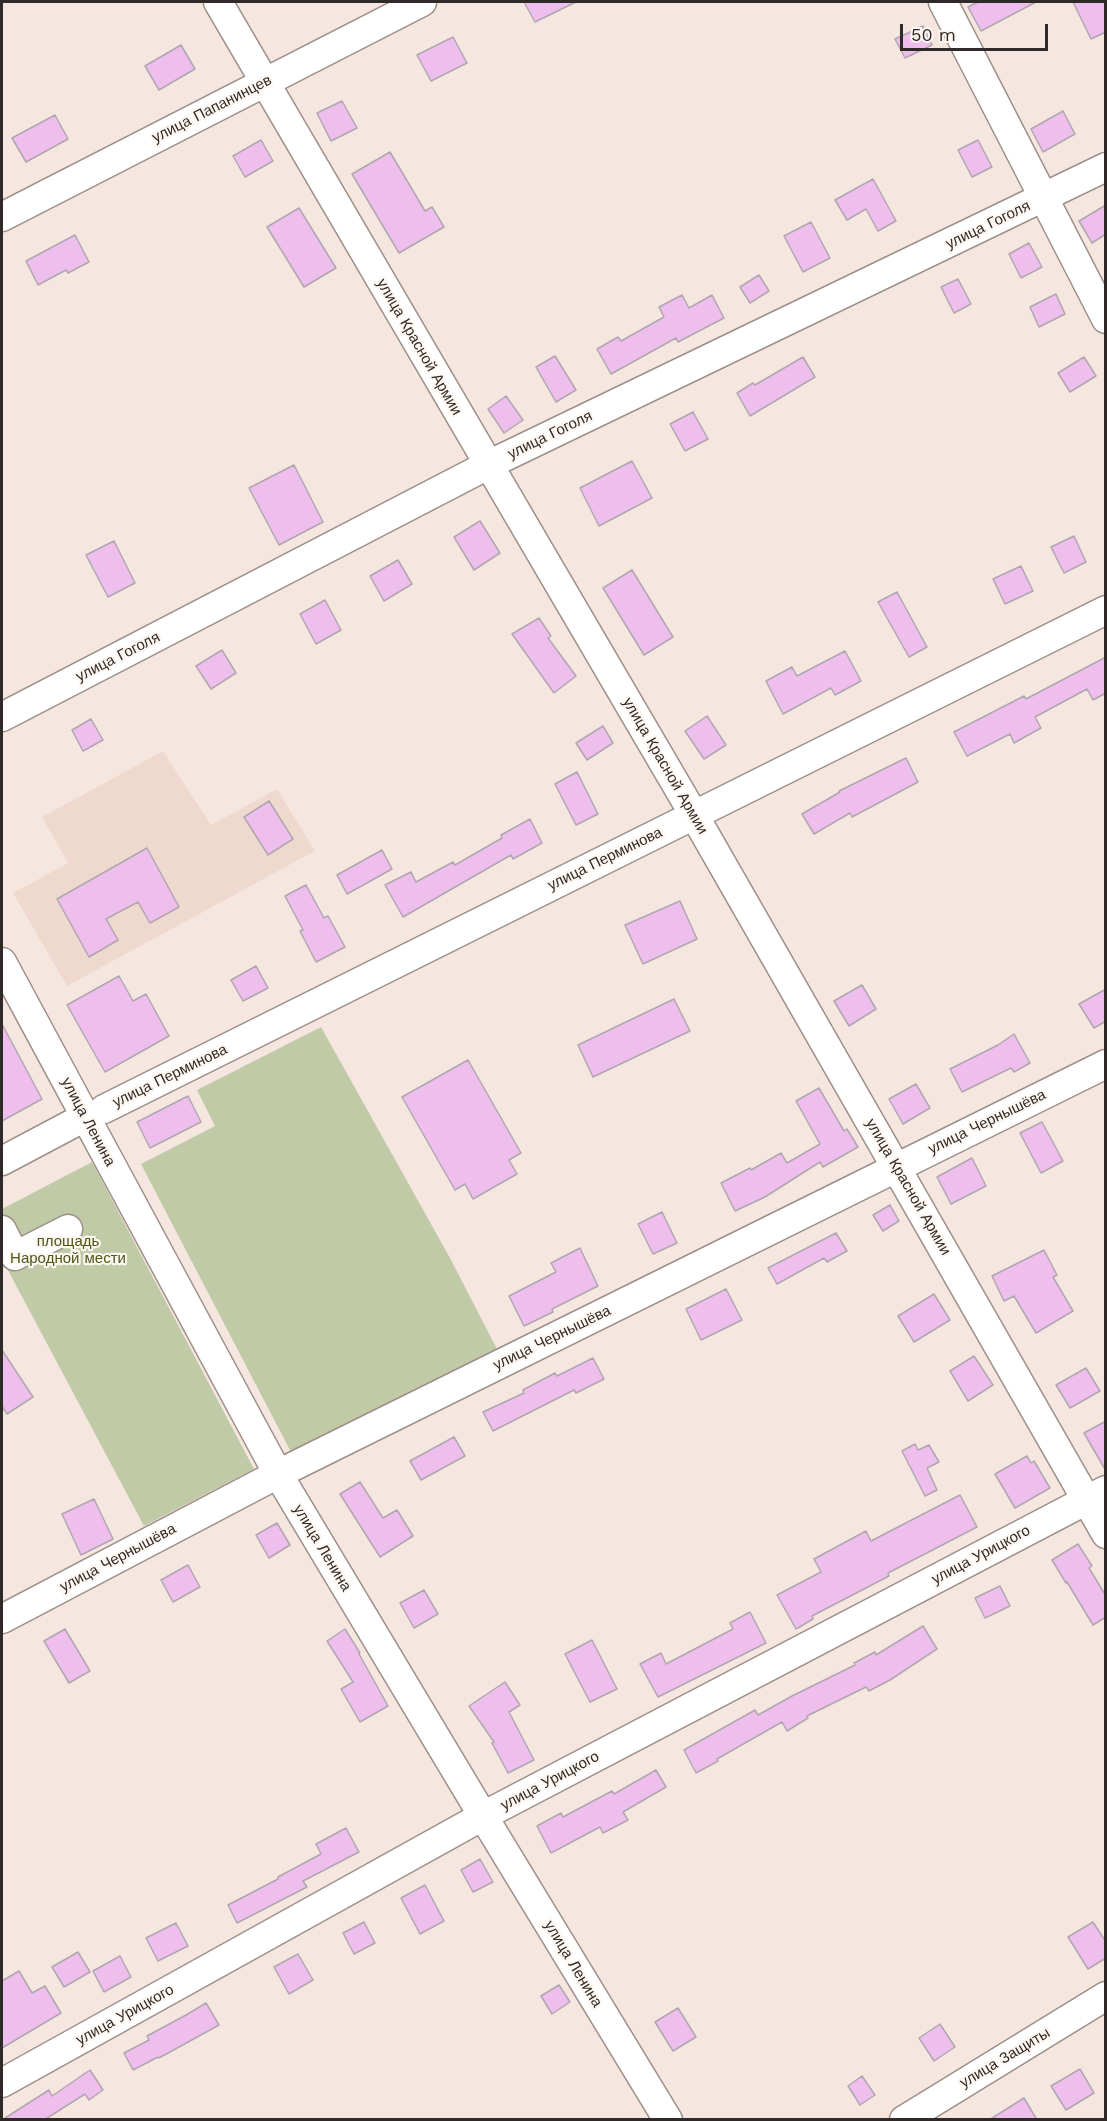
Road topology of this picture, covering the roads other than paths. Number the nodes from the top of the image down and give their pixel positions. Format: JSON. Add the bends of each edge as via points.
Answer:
{"nodes":[{"id":1,"x":218,"y":2,"type":"edge"},
{"id":2,"x":422,"y":2,"type":"edge"},
{"id":3,"x":943,"y":2,"type":"edge"},
{"id":4,"x":263,"y":82,"type":"junction"},
{"id":5,"x":1106,"y":167,"type":"edge"},
{"id":6,"x":1044,"y":198,"type":"junction"},
{"id":7,"x":2,"y":218,"type":"edge"},
{"id":8,"x":1106,"y":319,"type":"edge"},
{"id":9,"x":488,"y":465,"type":"junction"},
{"id":10,"x":1106,"y":610,"type":"edge"},
{"id":11,"x":2,"y":717,"type":"edge"},
{"id":12,"x":694,"y":815,"type":"junction"},
{"id":13,"x":2,"y":962,"type":"edge"},
{"id":14,"x":1106,"y":1064,"type":"edge"},
{"id":15,"x":95,"y":1113,"type":"junction"},
{"id":16,"x":2,"y":1161,"type":"edge"},
{"id":17,"x":897,"y":1167,"type":"junction"},
{"id":18,"x":68,"y":1229,"type":"dead end"},
{"id":19,"x":2,"y":1230,"type":"edge"},
{"id":20,"x":278,"y":1474,"type":"junction"},
{"id":21,"x":1095,"y":1495,"type":"edge"},
{"id":22,"x":1106,"y":1534,"type":"edge"},
{"id":23,"x":2,"y":1619,"type":"edge"},
{"id":24,"x":483,"y":1816,"type":"junction"},
{"id":25,"x":1106,"y":1996,"type":"edge"},
{"id":26,"x":2,"y":2083,"type":"edge"},
{"id":27,"x":668,"y":2120,"type":"edge"},
{"id":28,"x":904,"y":2120,"type":"edge"}],
"edges":[{"from":1,"to":4,"type":"street","name":"улица Красной Армии"},
{"from":2,"to":4,"type":"street","name":"улица Папанинцев"},
{"from":3,"to":6,"type":"street"},
{"from":4,"to":7,"type":"street","name":"улица Папанинцев"},
{"from":4,"to":9,"type":"street","name":"улица Красной Армии"},
{"from":5,"to":6,"type":"street","name":"улица Гоголя"},
{"from":6,"to":8,"type":"street"},
{"from":6,"to":9,"type":"street","name":"улица Гоголя"},
{"from":9,"to":11,"type":"street","name":"улица Гоголя"},
{"from":9,"to":12,"type":"street","name":"улица Красной Армии"},
{"from":10,"to":12,"type":"street","name":"улица Перминова"},
{"from":12,"to":15,"type":"street","name":"улица Перминова"},
{"from":12,"to":17,"type":"street","name":"улица Красной Армии"},
{"from":13,"to":15,"type":"street","name":"улица Ленина"},
{"from":14,"to":17,"type":"street","name":"улица Чернышёва"},
{"from":15,"to":16,"type":"street","name":"улица Перминова"},
{"from":15,"to":20,"type":"street","name":"улица Ленина"},
{"from":17,"to":20,"type":"street","name":"улица Чернышёва"},
{"from":17,"to":21,"type":"street","name":"улица Красной Армии"},
{"from":18,"to":19,"type":"street","via":[[15,1256]]},
{"from":20,"to":23,"type":"street","name":"улица Чернышёва"},
{"from":20,"to":24,"type":"street","name":"улица Ленина"},
{"from":21,"to":22,"type":"street","name":"улица Красной Армии"},
{"from":21,"to":24,"type":"street","name":"улица Урицкого"},
{"from":24,"to":26,"type":"street","name":"улица Урицкого"},
{"from":24,"to":27,"type":"street","name":"улица Ленина"},
{"from":25,"to":28,"type":"street","name":"улица Защиты"}]}
